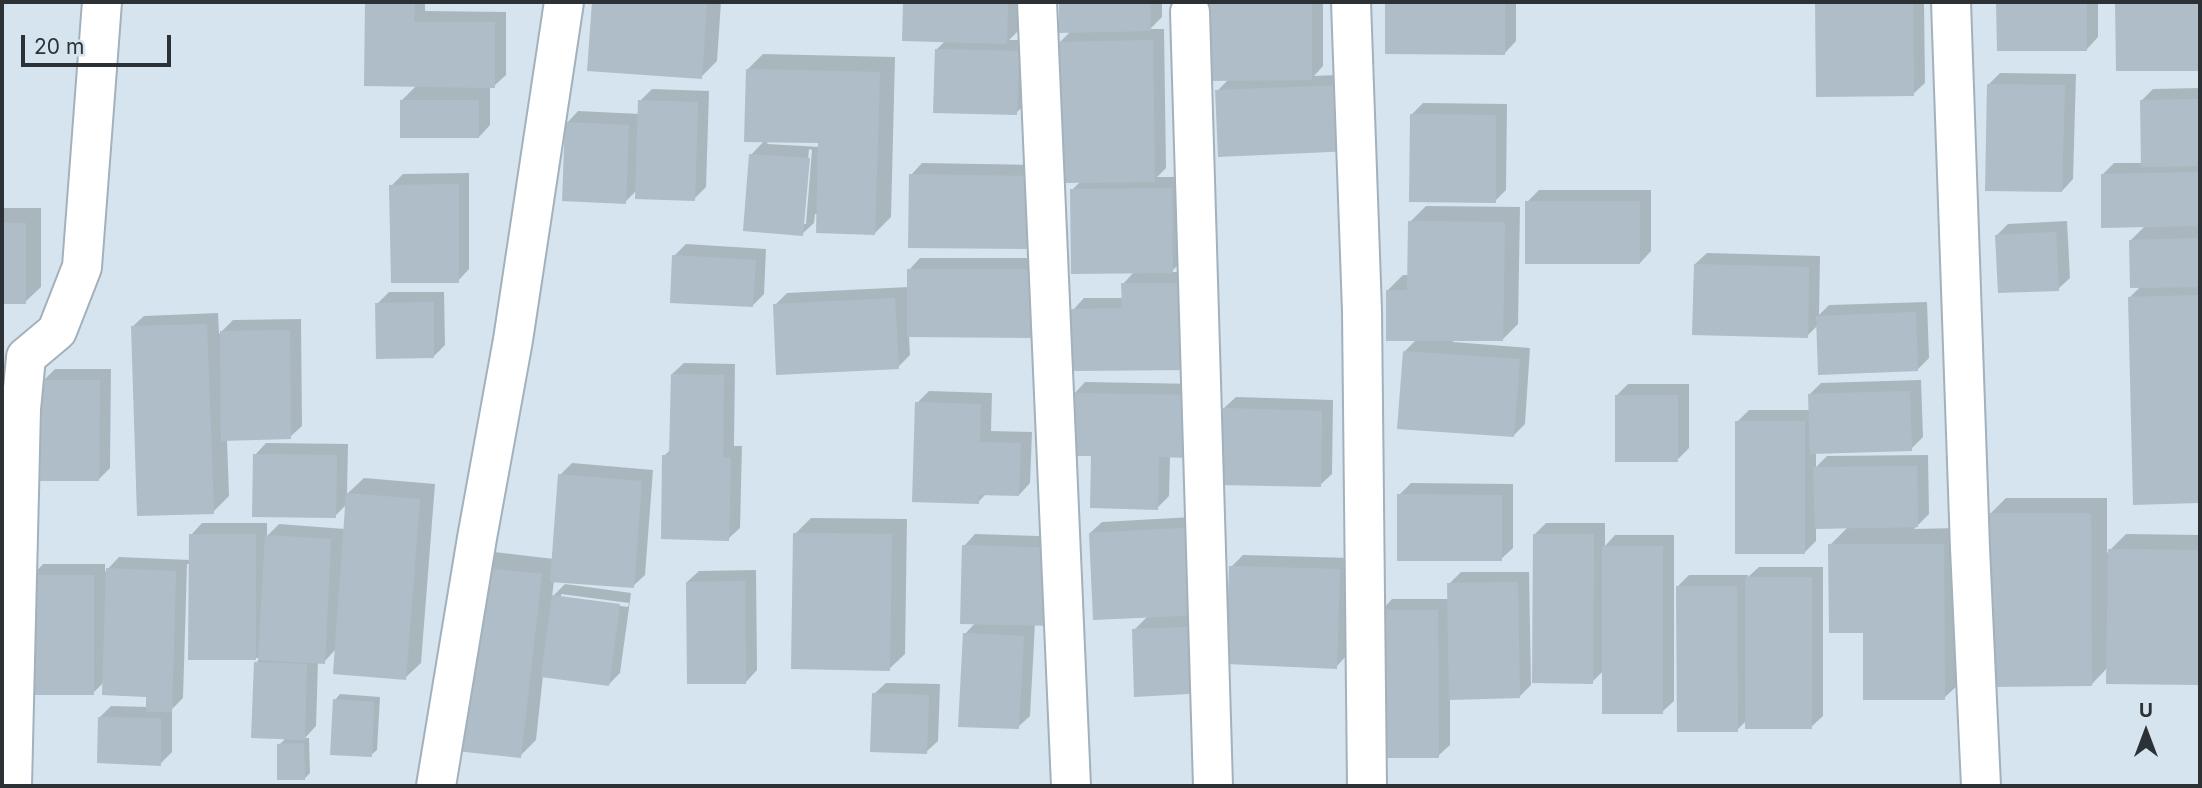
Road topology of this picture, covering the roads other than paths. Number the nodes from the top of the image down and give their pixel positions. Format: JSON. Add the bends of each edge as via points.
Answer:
{"nodes":[{"id":1,"x":102,"y":2,"type":"edge"},
{"id":2,"x":564,"y":2,"type":"edge"},
{"id":3,"x":1037,"y":2,"type":"edge"},
{"id":4,"x":1351,"y":2,"type":"edge"},
{"id":5,"x":1951,"y":2,"type":"edge"},
{"id":6,"x":1190,"y":12,"type":"dead end"},
{"id":7,"x":10,"y":519,"type":"edge"},
{"id":8,"x":12,"y":786,"type":"edge"},
{"id":9,"x":436,"y":786,"type":"edge"},
{"id":10,"x":1071,"y":786,"type":"edge"},
{"id":11,"x":1213,"y":786,"type":"edge"},
{"id":12,"x":1367,"y":786,"type":"edge"},
{"id":13,"x":1981,"y":786,"type":"edge"}],
"edges":[{"from":1,"to":7,"type":"street","via":[[82,267],[57,331],[26,357]]},
{"from":2,"to":9,"type":"street","via":[[513,340]]},
{"from":3,"to":10,"type":"street"},
{"from":4,"to":12,"type":"street","via":[[1362,311]]},
{"from":5,"to":13,"type":"street"},
{"from":6,"to":11,"type":"street"},
{"from":7,"to":8,"type":"street"}]}
